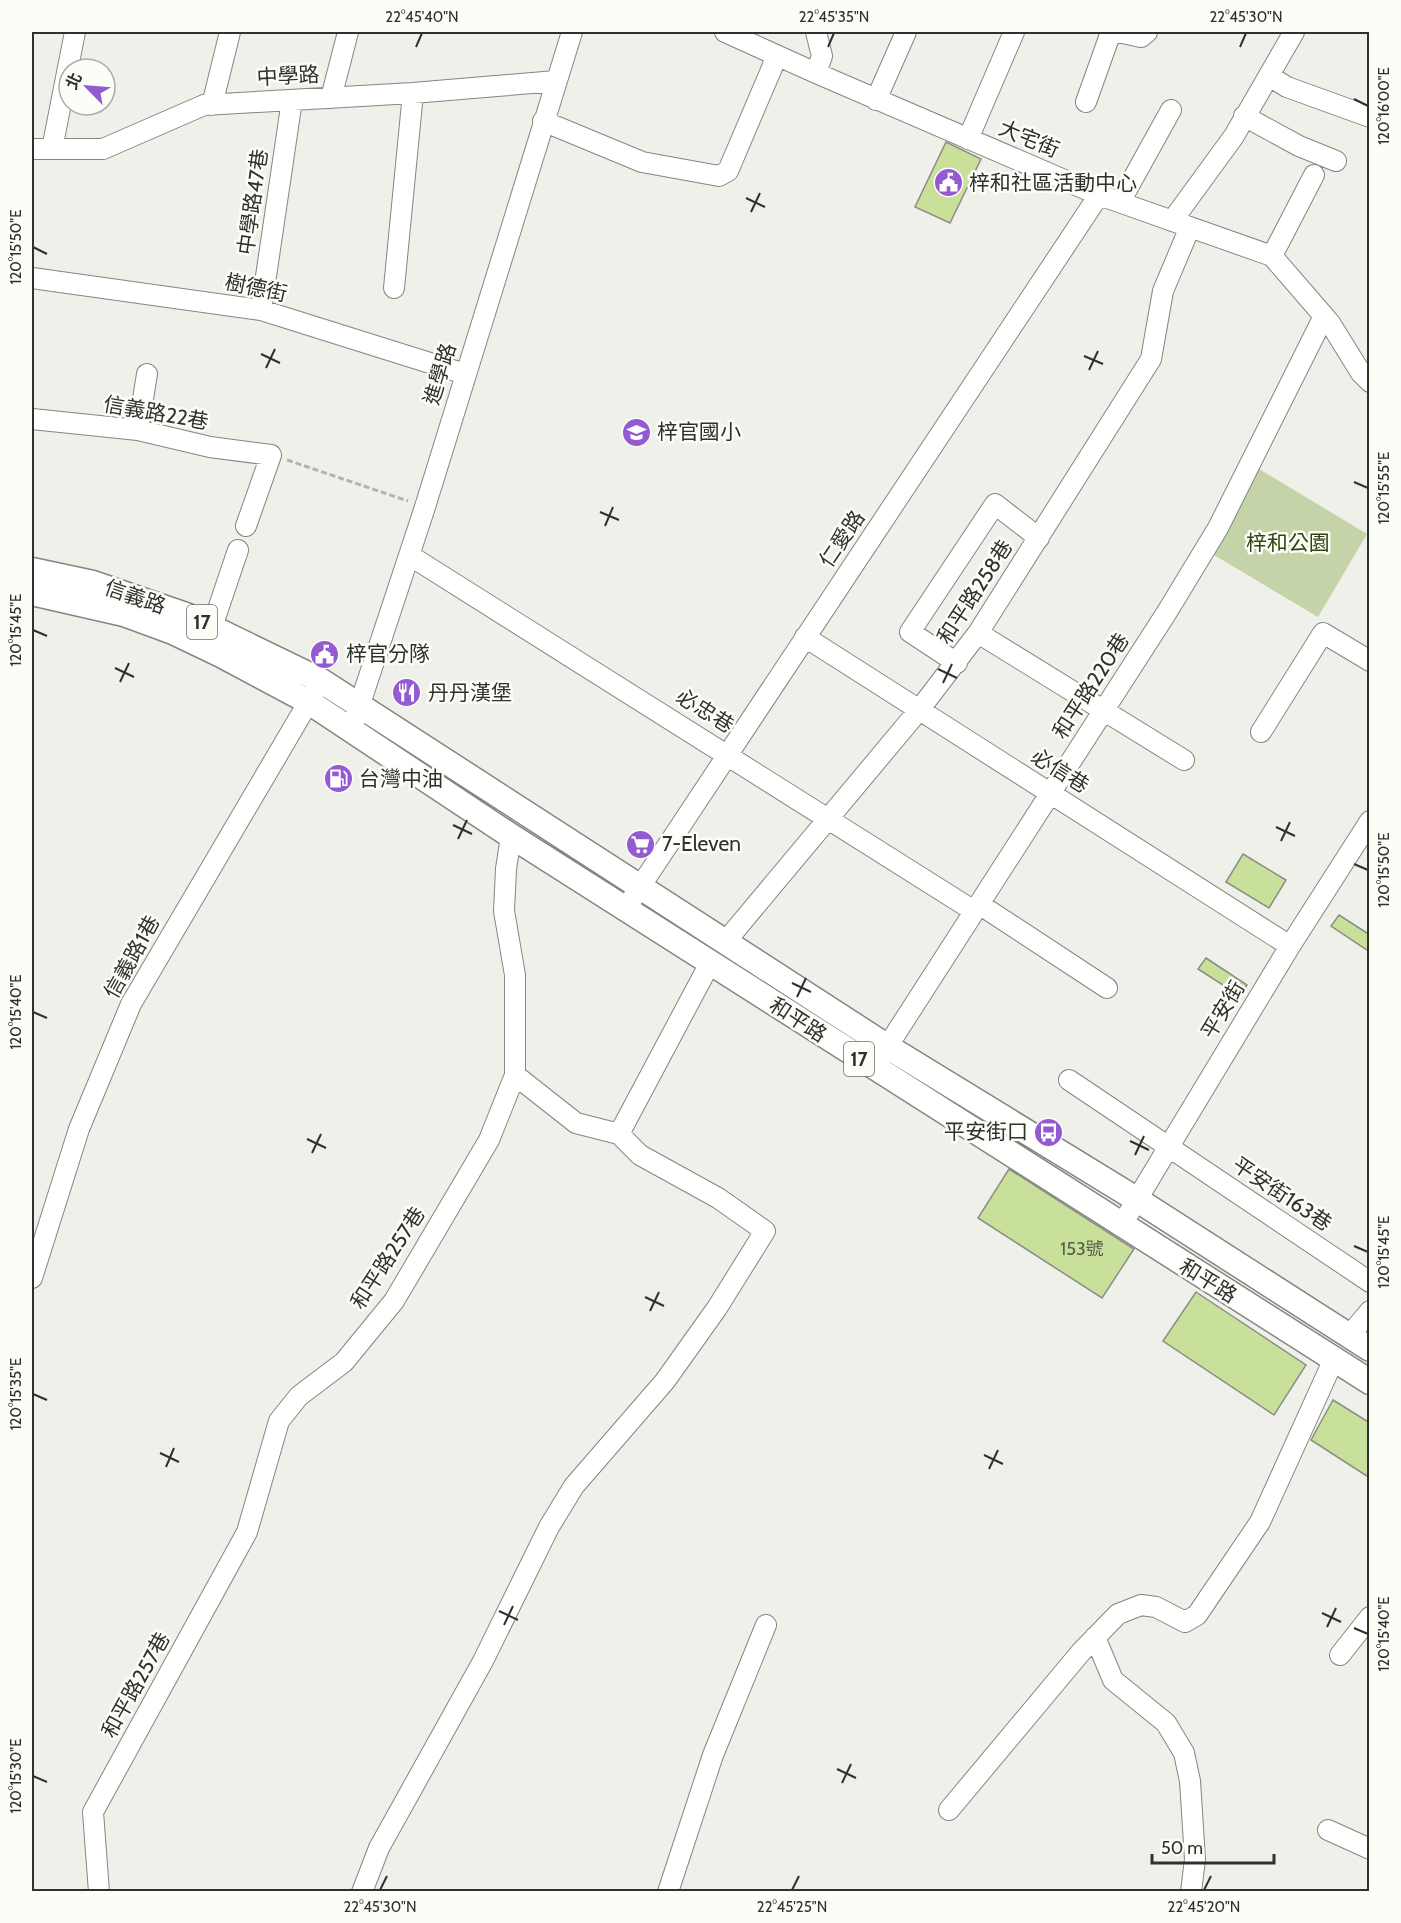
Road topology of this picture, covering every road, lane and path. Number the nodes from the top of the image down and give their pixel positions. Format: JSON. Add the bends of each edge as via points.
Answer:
{"nodes":[{"id":1,"x":75,"y":32,"type":"edge"},
{"id":2,"x":230,"y":32,"type":"edge"},
{"id":3,"x":348,"y":32,"type":"edge"},
{"id":4,"x":573,"y":32,"type":"edge"},
{"id":5,"x":725,"y":32,"type":"edge"},
{"id":6,"x":816,"y":32,"type":"edge"},
{"id":7,"x":906,"y":32,"type":"edge"},
{"id":8,"x":1014,"y":32,"type":"edge"},
{"id":9,"x":1110,"y":32,"type":"edge"},
{"id":10,"x":1118,"y":32,"type":"edge"},
{"id":11,"x":1147,"y":32,"type":"edge"},
{"id":12,"x":1294,"y":32,"type":"edge"},
{"id":13,"x":777,"y":56,"type":"junction"},
{"id":14,"x":816,"y":73,"type":"junction"},
{"id":15,"x":1269,"y":76,"type":"junction"},
{"id":16,"x":556,"y":81,"type":"junction"},
{"id":17,"x":412,"y":93,"type":"junction"},
{"id":18,"x":332,"y":98,"type":"junction"},
{"id":19,"x":876,"y":99,"type":"junction"},
{"id":20,"x":292,"y":100,"type":"junction"},
{"id":21,"x":1086,"y":102,"type":"dead end"},
{"id":22,"x":212,"y":105,"type":"junction"},
{"id":23,"x":1170,"y":110,"type":"dead end"},
{"id":24,"x":1244,"y":116,"type":"junction"},
{"id":25,"x":1370,"y":117,"type":"edge"},
{"id":26,"x":543,"y":121,"type":"junction"},
{"id":27,"x":968,"y":139,"type":"junction"},
{"id":28,"x":32,"y":149,"type":"edge"},
{"id":29,"x":52,"y":149,"type":"junction"},
{"id":30,"x":1336,"y":161,"type":"dead end"},
{"id":31,"x":1314,"y":175,"type":"dead end"},
{"id":32,"x":1099,"y":195,"type":"junction"},
{"id":33,"x":1120,"y":202,"type":"junction"},
{"id":34,"x":1180,"y":224,"type":"junction"},
{"id":35,"x":1272,"y":256,"type":"junction"},
{"id":36,"x":32,"y":278,"type":"edge"},
{"id":37,"x":394,"y":288,"type":"dead end"},
{"id":38,"x":261,"y":310,"type":"junction"},
{"id":39,"x":1324,"y":316,"type":"junction"},
{"id":40,"x":147,"y":374,"type":"dead end"},
{"id":41,"x":465,"y":374,"type":"junction"},
{"id":42,"x":1370,"y":382,"type":"edge"},
{"id":43,"x":32,"y":419,"type":"edge"},
{"id":44,"x":138,"y":430,"type":"junction"},
{"id":45,"x":271,"y":455,"type":"junction"},
{"id":46,"x":425,"y":507,"type":"junction"},
{"id":47,"x":246,"y":526,"type":"dead end"},
{"id":48,"x":1039,"y":538,"type":"junction"},
{"id":49,"x":238,"y":550,"type":"dead end"},
{"id":50,"x":409,"y":555,"type":"junction"},
{"id":51,"x":32,"y":570,"type":"edge"},
{"id":52,"x":32,"y":593,"type":"edge"},
{"id":53,"x":212,"y":627,"type":"junction"},
{"id":54,"x":978,"y":633,"type":"junction"},
{"id":55,"x":805,"y":638,"type":"junction"},
{"id":56,"x":1370,"y":661,"type":"edge"},
{"id":57,"x":957,"y":663,"type":"junction"},
{"id":58,"x":320,"y":680,"type":"junction"},
{"id":59,"x":309,"y":702,"type":"junction"},
{"id":60,"x":360,"y":706,"type":"junction"},
{"id":61,"x":1104,"y":709,"type":"junction"},
{"id":62,"x":919,"y":710,"type":"junction"},
{"id":63,"x":351,"y":731,"type":"junction"},
{"id":64,"x":1261,"y":732,"type":"dead end"},
{"id":65,"x":728,"y":754,"type":"junction"},
{"id":66,"x":1184,"y":760,"type":"dead end"},
{"id":67,"x":1050,"y":794,"type":"junction"},
{"id":68,"x":829,"y":819,"type":"junction"},
{"id":69,"x":1367,"y":831,"type":"edge"},
{"id":70,"x":511,"y":836,"type":"junction"},
{"id":71,"x":640,"y":887,"type":"junction"},
{"id":72,"x":977,"y":907,"type":"junction"},
{"id":73,"x":625,"y":909,"type":"junction"},
{"id":74,"x":726,"y":941,"type":"junction"},
{"id":75,"x":1290,"y":946,"type":"junction"},
{"id":76,"x":711,"y":963,"type":"junction"},
{"id":77,"x":1107,"y":988,"type":"dead end"},
{"id":78,"x":888,"y":1047,"type":"junction"},
{"id":79,"x":873,"y":1068,"type":"junction"},
{"id":80,"x":515,"y":1075,"type":"junction"},
{"id":81,"x":1069,"y":1080,"type":"dead end"},
{"id":82,"x":619,"y":1134,"type":"junction"},
{"id":83,"x":1168,"y":1147,"type":"junction"},
{"id":84,"x":1136,"y":1199,"type":"junction"},
{"id":85,"x":1121,"y":1226,"type":"junction"},
{"id":86,"x":32,"y":1278,"type":"edge"},
{"id":87,"x":1370,"y":1282,"type":"edge"},
{"id":88,"x":1370,"y":1311,"type":"edge"},
{"id":89,"x":1349,"y":1336,"type":"junction"},
{"id":90,"x":1370,"y":1349,"type":"edge"},
{"id":91,"x":1334,"y":1359,"type":"junction"},
{"id":92,"x":1370,"y":1382,"type":"edge"},
{"id":93,"x":1370,"y":1617,"type":"edge"},
{"id":94,"x":766,"y":1625,"type":"dead end"},
{"id":95,"x":1095,"y":1637,"type":"junction"},
{"id":96,"x":1340,"y":1655,"type":"dead end"},
{"id":97,"x":949,"y":1810,"type":"dead end"},
{"id":98,"x":1328,"y":1830,"type":"dead end"},
{"id":99,"x":1370,"y":1849,"type":"edge"},
{"id":100,"x":99,"y":1892,"type":"edge"},
{"id":101,"x":362,"y":1892,"type":"edge"},
{"id":102,"x":668,"y":1892,"type":"edge"},
{"id":103,"x":1191,"y":1892,"type":"edge"}],
"edges":[{"from":1,"to":29,"type":"street"},
{"from":2,"to":22,"type":"street"},
{"from":3,"to":18,"type":"street"},
{"from":4,"to":16,"type":"street","name":"進學路"},
{"from":5,"to":13,"type":"street","name":"大宅街"},
{"from":6,"to":14,"type":"street","via":[[822,56]]},
{"from":7,"to":19,"type":"street"},
{"from":8,"to":27,"type":"street"},
{"from":9,"to":21,"type":"street"},
{"from":10,"to":11,"type":"street","via":[[1141,37]]},
{"from":12,"to":15,"type":"street","name":"和平路258巷"},
{"from":13,"to":14,"type":"street","name":"大宅街"},
{"from":13,"to":26,"type":"street","via":[[728,171],[719,176],[642,162]]},
{"from":14,"to":19,"type":"street","name":"大宅街"},
{"from":15,"to":24,"type":"street","name":"和平路258巷"},
{"from":15,"to":25,"type":"street","via":[[1287,87]]},
{"from":16,"to":17,"type":"street","name":"中學路"},
{"from":16,"to":26,"type":"street","name":"進學路"},
{"from":17,"to":18,"type":"street","name":"中學路"},
{"from":17,"to":37,"type":"street"},
{"from":18,"to":20,"type":"street","name":"中學路"},
{"from":19,"to":27,"type":"street","name":"大宅街"},
{"from":20,"to":22,"type":"street","name":"中學路"},
{"from":20,"to":38,"type":"street","name":"中學路47巷"},
{"from":22,"to":29,"type":"street","name":"中學路","via":[[103,149]]},
{"from":23,"to":33,"type":"street"},
{"from":24,"to":30,"type":"street"},
{"from":24,"to":34,"type":"street","name":"和平路258巷"},
{"from":26,"to":41,"type":"street","name":"進學路"},
{"from":27,"to":32,"type":"street","name":"大宅街"},
{"from":28,"to":29,"type":"street","name":"中學路"},
{"from":31,"to":35,"type":"street"},
{"from":32,"to":33,"type":"street","name":"大宅街"},
{"from":32,"to":55,"type":"street","name":"仁愛路"},
{"from":33,"to":34,"type":"street","name":"大宅街"},
{"from":34,"to":35,"type":"street","name":"大宅街"},
{"from":34,"to":48,"type":"street","name":"和平路258巷","via":[[1151,359]]},
{"from":35,"to":39,"type":"street","name":"大宅街"},
{"from":36,"to":38,"type":"street","name":"樹德街"},
{"from":38,"to":41,"type":"street","name":"樹德街"},
{"from":39,"to":42,"type":"street","name":"大宅街"},
{"from":39,"to":61,"type":"street","name":"和平路220巷","via":[[1218,528]]},
{"from":40,"to":44,"type":"street"},
{"from":41,"to":46,"type":"street","name":"進學路"},
{"from":43,"to":44,"type":"street","name":"信義路22巷"},
{"from":44,"to":45,"type":"street","name":"信義路22巷","via":[[210,447]]},
{"from":45,"to":46,"type":"path"},
{"from":45,"to":47,"type":"street"},
{"from":46,"to":50,"type":"street","name":"進學路"},
{"from":48,"to":54,"type":"street","name":"和平路258巷"},
{"from":48,"to":57,"type":"street","via":[[995,504],[910,632]]},
{"from":49,"to":53,"type":"street"},
{"from":50,"to":60,"type":"street","name":"進學路"},
{"from":50,"to":65,"type":"street","name":"必忠巷"},
{"from":51,"to":53,"type":"main road","name":"信義路","number":"17","via":[[133,595]]},
{"from":52,"to":59,"type":"main road","name":"信義路","number":"17","via":[[124,614],[173,632]]},
{"from":53,"to":58,"type":"main road","name":"信義路","number":"17"},
{"from":54,"to":57,"type":"street","name":"和平路258巷"},
{"from":54,"to":61,"type":"street"},
{"from":55,"to":62,"type":"street","name":"必信巷"},
{"from":55,"to":65,"type":"street","name":"仁愛路"},
{"from":56,"to":64,"type":"street","via":[[1323,633]]},
{"from":57,"to":62,"type":"street","name":"和平路258巷"},
{"from":58,"to":59,"type":"street","name":"信義路1巷"},
{"from":58,"to":60,"type":"main road","name":"信義路","number":"17"},
{"from":59,"to":63,"type":"main road","name":"信義路","number":"17"},
{"from":59,"to":86,"type":"street","name":"信義路1巷","via":[[131,1004],[80,1129]]},
{"from":60,"to":63,"type":"street","name":"進學路"},
{"from":60,"to":71,"type":"main road","name":"和平路","number":"17"},
{"from":61,"to":66,"type":"street"},
{"from":61,"to":67,"type":"street","name":"和平路220巷"},
{"from":62,"to":67,"type":"street","name":"必信巷"},
{"from":62,"to":68,"type":"street","name":"和平路258巷"},
{"from":63,"to":70,"type":"main road","name":"和平路","number":"17"},
{"from":65,"to":68,"type":"street","name":"必忠巷"},
{"from":65,"to":71,"type":"street","name":"仁愛路"},
{"from":67,"to":72,"type":"street","name":"和平路220巷"},
{"from":67,"to":75,"type":"street","name":"必信巷"},
{"from":68,"to":72,"type":"street","name":"必忠巷"},
{"from":68,"to":74,"type":"street","name":"和平路258巷"},
{"from":69,"to":75,"type":"street","name":"平安街"},
{"from":70,"to":73,"type":"main road","name":"和平路","number":"17"},
{"from":70,"to":80,"type":"street","name":"和平路257巷","via":[[504,911],[514,975]]},
{"from":71,"to":73,"type":"street","name":"仁愛路"},
{"from":71,"to":74,"type":"main road","name":"和平路","number":"17"},
{"from":72,"to":77,"type":"street","name":"必忠巷"},
{"from":72,"to":78,"type":"street","name":"和平路220巷"},
{"from":73,"to":76,"type":"main road","name":"和平路","number":"17"},
{"from":74,"to":78,"type":"main road","name":"和平路","number":"17"},
{"from":75,"to":83,"type":"street","name":"平安街"},
{"from":76,"to":79,"type":"main road","name":"和平路","number":"17"},
{"from":76,"to":82,"type":"street"},
{"from":78,"to":79,"type":"street","name":"和平路220巷"},
{"from":78,"to":84,"type":"main road","name":"和平路","number":"17"},
{"from":79,"to":85,"type":"main road","name":"和平路","number":"17"},
{"from":80,"to":82,"type":"street","via":[[576,1123]]},
{"from":80,"to":100,"type":"street","name":"和平路257巷","via":[[489,1140],[394,1301],[344,1362],[298,1396],[279,1421],[247,1532],[93,1812]]},
{"from":81,"to":83,"type":"street","name":"平安街163巷"},
{"from":82,"to":101,"type":"street","via":[[640,1155],[765,1230],[717,1308],[665,1381],[574,1486],[549,1527],[483,1661],[379,1848]]},
{"from":83,"to":84,"type":"street","name":"平安街"},
{"from":83,"to":87,"type":"street","name":"平安街163巷"},
{"from":84,"to":85,"type":"street","name":"平安街"},
{"from":84,"to":89,"type":"main road","name":"和平路","number":"17"},
{"from":85,"to":91,"type":"main road","name":"和平路","number":"17"},
{"from":88,"to":89,"type":"street"},
{"from":89,"to":90,"type":"main road","name":"和平路","number":"17"},
{"from":91,"to":92,"type":"main road","name":"和平路","number":"17"},
{"from":91,"to":95,"type":"street","via":[[1260,1522],[1197,1616],[1185,1622],[1156,1607],[1141,1605],[1118,1614]]},
{"from":93,"to":96,"type":"street"},
{"from":94,"to":102,"type":"street","via":[[713,1755]]},
{"from":95,"to":97,"type":"street"},
{"from":95,"to":103,"type":"street","via":[[1113,1680],[1166,1723],[1184,1753],[1190,1780],[1195,1859]]},
{"from":98,"to":99,"type":"street"}]}
